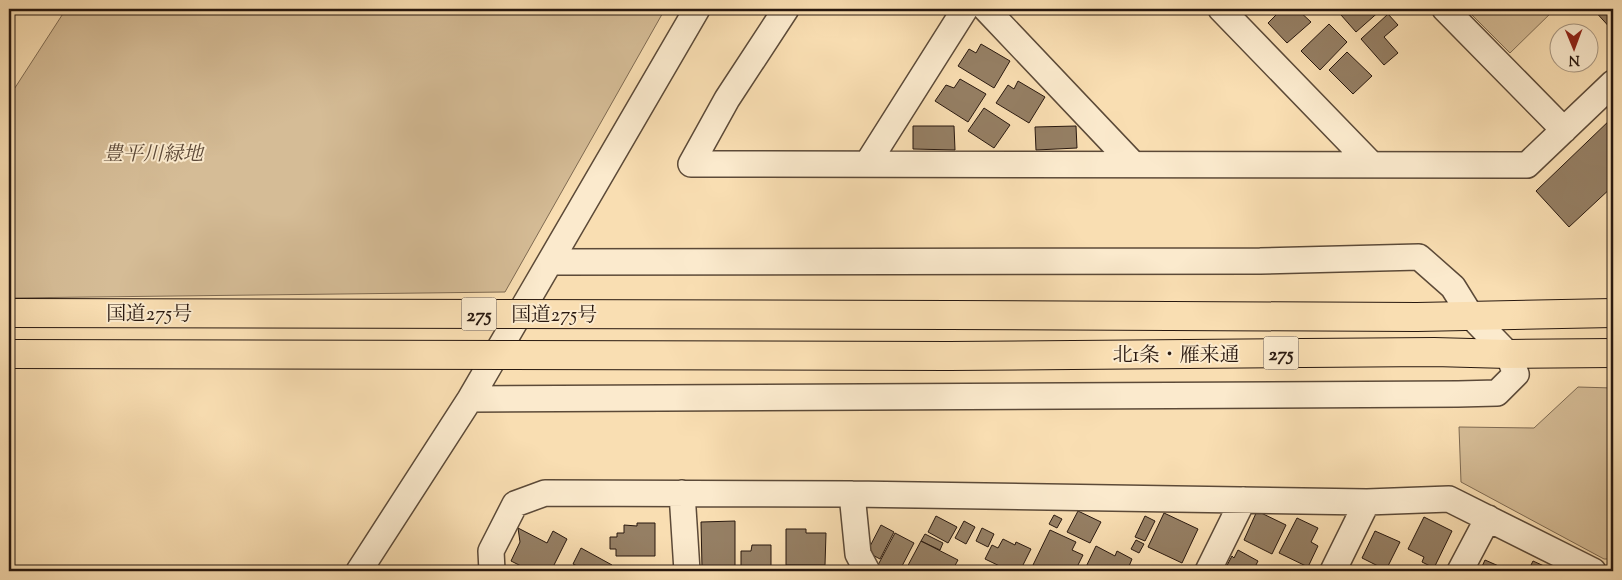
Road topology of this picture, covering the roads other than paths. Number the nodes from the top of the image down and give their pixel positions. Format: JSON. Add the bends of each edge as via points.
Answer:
{"nodes":[{"id":1,"x":697,"y":9,"type":"edge"},
{"id":2,"x":786,"y":9,"type":"edge"},
{"id":3,"x":965,"y":9,"type":"edge"},
{"id":4,"x":986,"y":9,"type":"edge"},
{"id":5,"x":1445,"y":9,"type":"edge"},
{"id":6,"x":1235,"y":13,"type":"edge"},
{"id":7,"x":1613,"y":83,"type":"edge"},
{"id":8,"x":1564,"y":130,"type":"junction"},
{"id":9,"x":867,"y":164,"type":"junction"},
{"id":10,"x":1134,"y":164,"type":"junction"},
{"id":11,"x":1372,"y":165,"type":"junction"},
{"id":12,"x":551,"y":262,"type":"junction"},
{"id":13,"x":9,"y":312,"type":"edge"},
{"id":14,"x":1613,"y":313,"type":"edge"},
{"id":15,"x":950,"y":315,"type":"joint"},
{"id":16,"x":1471,"y":316,"type":"junction"},
{"id":17,"x":1613,"y":353,"type":"edge"},
{"id":18,"x":9,"y":354,"type":"edge"},
{"id":19,"x":1508,"y":354,"type":"junction"},
{"id":20,"x":949,"y":356,"type":"joint"},
{"id":21,"x":470,"y":399,"type":"junction"},
{"id":22,"x":682,"y":493,"type":"junction"},
{"id":23,"x":852,"y":494,"type":"junction"},
{"id":24,"x":1243,"y":500,"type":"junction"},
{"id":25,"x":1367,"y":502,"type":"junction"},
{"id":26,"x":1488,"y":518,"type":"junction"},
{"id":27,"x":359,"y":571,"type":"edge"},
{"id":28,"x":492,"y":571,"type":"edge"},
{"id":29,"x":687,"y":571,"type":"edge"},
{"id":30,"x":867,"y":571,"type":"edge"},
{"id":31,"x":1208,"y":571,"type":"edge"},
{"id":32,"x":1334,"y":571,"type":"edge"},
{"id":33,"x":1460,"y":571,"type":"edge"},
{"id":34,"x":1593,"y":571,"type":"edge"}],
"edges":[{"from":1,"to":12,"type":"street"},
{"from":2,"to":9,"type":"street","via":[[727,100],[691,164]]},
{"from":3,"to":9,"type":"street"},
{"from":4,"to":10,"type":"street"},
{"from":5,"to":8,"type":"street"},
{"from":6,"to":11,"type":"street"},
{"from":7,"to":8,"type":"street"},
{"from":8,"to":11,"type":"street","via":[[1527,165]]},
{"from":9,"to":10,"type":"street"},
{"from":10,"to":11,"type":"street"},
{"from":12,"to":16,"type":"street","via":[[1260,261],[1419,257],[1453,287]]},
{"from":12,"to":21,"type":"street"},
{"from":13,"to":15,"type":"highway","name":"国道275号","number":"275","bridge":true},
{"from":14,"to":16,"type":"highway","name":"北1条・雁来通","number":"275"},
{"from":15,"to":16,"type":"highway","name":"北1条・雁来通","number":"275"},
{"from":16,"to":19,"type":"street"},
{"from":17,"to":19,"type":"highway","name":"北1条・雁来通","number":"275"},
{"from":18,"to":20,"type":"highway","name":"国道275号","number":"275","bridge":true},
{"from":19,"to":20,"type":"highway","name":"北1条・雁来通","number":"275"},
{"from":19,"to":21,"type":"street","via":[[1516,374],[1498,393]]},
{"from":21,"to":27,"type":"street"},
{"from":22,"to":23,"type":"street"},
{"from":22,"to":28,"type":"street","via":[[545,493],[515,504],[491,551]]},
{"from":22,"to":29,"type":"street"},
{"from":23,"to":24,"type":"street"},
{"from":23,"to":30,"type":"street","via":[[858,554]]},
{"from":24,"to":25,"type":"street"},
{"from":24,"to":31,"type":"street"},
{"from":25,"to":26,"type":"street","via":[[1449,499]]},
{"from":25,"to":32,"type":"street"},
{"from":26,"to":33,"type":"street"},
{"from":26,"to":34,"type":"street"}]}
